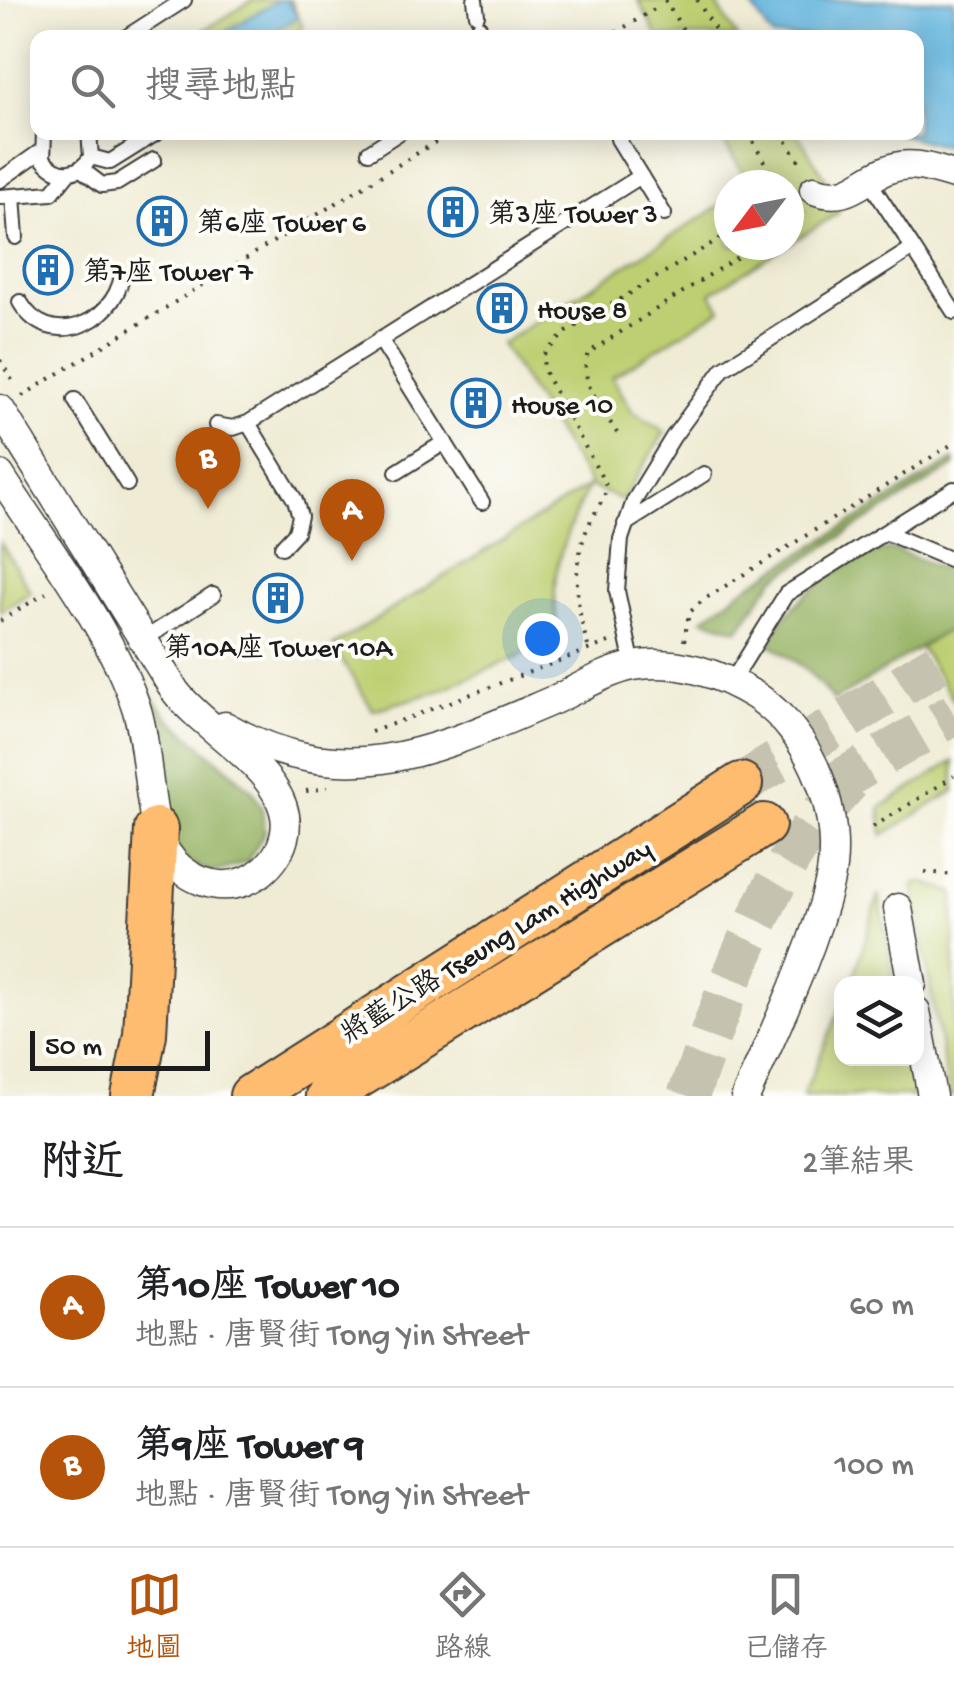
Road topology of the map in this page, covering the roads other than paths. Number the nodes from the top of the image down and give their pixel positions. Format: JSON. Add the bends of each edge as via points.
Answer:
{"nodes":[{"id":1,"x":184,"y":0,"type":"edge"},
{"id":2,"x":137,"y":30,"type":"edge"},
{"id":3,"x":43,"y":140,"type":"edge"},
{"id":4,"x":87,"y":140,"type":"edge"},
{"id":5,"x":145,"y":140,"type":"edge"},
{"id":6,"x":388,"y":140,"type":"edge"},
{"id":7,"x":619,"y":140,"type":"edge"},
{"id":8,"x":41,"y":151,"type":"junction"},
{"id":9,"x":369,"y":152,"type":"dead end"},
{"id":10,"x":154,"y":160,"type":"dead end"},
{"id":11,"x":80,"y":166,"type":"junction"},
{"id":12,"x":954,"y":175,"type":"edge"},
{"id":13,"x":640,"y":176,"type":"junction"},
{"id":14,"x":0,"y":180,"type":"edge"},
{"id":15,"x":869,"y":182,"type":"junction"},
{"id":16,"x":814,"y":190,"type":"road end"},
{"id":17,"x":6,"y":196,"type":"edge"},
{"id":18,"x":664,"y":214,"type":"dead end"},
{"id":19,"x":16,"y":237,"type":"dead end"},
{"id":20,"x":913,"y":248,"type":"junction"},
{"id":21,"x":122,"y":276,"type":"dead end"},
{"id":22,"x":20,"y":302,"type":"dead end"},
{"id":23,"x":954,"y":312,"type":"edge"},
{"id":24,"x":380,"y":340,"type":"junction"},
{"id":25,"x":75,"y":400,"type":"dead end"},
{"id":26,"x":11,"y":403,"type":"edge"},
{"id":27,"x":248,"y":423,"type":"junction"},
{"id":28,"x":216,"y":426,"type":"dead end"},
{"id":29,"x":445,"y":442,"type":"junction"},
{"id":30,"x":397,"y":472,"type":"dead end"},
{"id":31,"x":704,"y":474,"type":"dead end"},
{"id":32,"x":0,"y":475,"type":"edge"},
{"id":33,"x":128,"y":484,"type":"dead end"},
{"id":34,"x":954,"y":488,"type":"edge"},
{"id":35,"x":482,"y":502,"type":"dead end"},
{"id":36,"x":624,"y":524,"type":"junction"},
{"id":37,"x":885,"y":532,"type":"junction"},
{"id":38,"x":282,"y":546,"type":"dead end"},
{"id":39,"x":954,"y":560,"type":"edge"},
{"id":40,"x":214,"y":596,"type":"dead end"},
{"id":41,"x":142,"y":640,"type":"junction"},
{"id":42,"x":633,"y":666,"type":"junction"},
{"id":43,"x":731,"y":682,"type":"junction"},
{"id":44,"x":175,"y":691,"type":"junction"},
{"id":45,"x":741,"y":784,"type":"tunnel mouth"},
{"id":46,"x":764,"y":825,"type":"tunnel mouth"},
{"id":47,"x":156,"y":829,"type":"junction"},
{"id":48,"x":898,"y":908,"type":"dead end"},
{"id":49,"x":911,"y":976,"type":"edge"},
{"id":50,"x":924,"y":1054,"type":"edge"},
{"id":51,"x":133,"y":1096,"type":"edge"},
{"id":52,"x":251,"y":1096,"type":"edge"},
{"id":53,"x":327,"y":1096,"type":"edge"},
{"id":54,"x":746,"y":1096,"type":"edge"},
{"id":55,"x":932,"y":1096,"type":"edge"}],
"edges":[{"from":1,"to":2,"type":"lane"},
{"from":3,"to":8,"type":"lane"},
{"from":4,"to":11,"type":"lane"},
{"from":5,"to":11,"type":"lane","via":[[110,162]]},
{"from":6,"to":9,"type":"lane"},
{"from":7,"to":13,"type":"lane"},
{"from":8,"to":11,"type":"lane","via":[[54,170]]},
{"from":8,"to":14,"type":"lane"},
{"from":10,"to":11,"type":"lane","via":[[102,185]]},
{"from":11,"to":17,"type":"lane","via":[[52,193]]},
{"from":12,"to":15,"type":"street","via":[[913,165]]},
{"from":13,"to":18,"type":"lane"},
{"from":13,"to":24,"type":"lane"},
{"from":15,"to":16,"type":"street","via":[[842,195]]},
{"from":15,"to":20,"type":"lane"},
{"from":17,"to":19,"type":"lane"},
{"from":20,"to":23,"type":"lane"},
{"from":20,"to":36,"type":"lane","via":[[722,369],[672,437]]},
{"from":21,"to":22,"type":"lane","via":[[108,308],[80,326],[44,327]]},
{"from":24,"to":27,"type":"lane"},
{"from":24,"to":29,"type":"lane"},
{"from":25,"to":33,"type":"lane","via":[[107,439]]},
{"from":26,"to":41,"type":"street"},
{"from":27,"to":28,"type":"lane"},
{"from":27,"to":38,"type":"lane","via":[[298,508],[296,532]]},
{"from":29,"to":30,"type":"lane"},
{"from":29,"to":35,"type":"lane"},
{"from":31,"to":36,"type":"lane"},
{"from":32,"to":47,"type":"street","via":[[125,680],[148,752]]},
{"from":34,"to":37,"type":"lane"},
{"from":36,"to":42,"type":"lane","via":[[617,591]]},
{"from":37,"to":39,"type":"lane"},
{"from":37,"to":43,"type":"lane","via":[[786,594]]},
{"from":40,"to":41,"type":"lane"},
{"from":41,"to":44,"type":"street"},
{"from":42,"to":43,"type":"street","via":[[686,667]]},
{"from":42,"to":44,"type":"street","via":[[448,745],[356,763],[266,747]]},
{"from":43,"to":54,"type":"street","via":[[773,707],[794,731],[820,780],[831,840],[830,881]]},
{"from":44,"to":47,"type":"street","via":[[272,783],[285,831],[268,866],[231,885],[188,874],[167,854]]},
{"from":45,"to":52,"type":"main road","name":"將藍公路 Tseung Lam Highway"},
{"from":46,"to":53,"type":"main road","name":"將藍公路 Tseung Lam Highway"},
{"from":47,"to":51,"type":"main road","via":[[144,1034]]},
{"from":48,"to":49,"type":"street"},
{"from":50,"to":55,"type":"street"}]}
